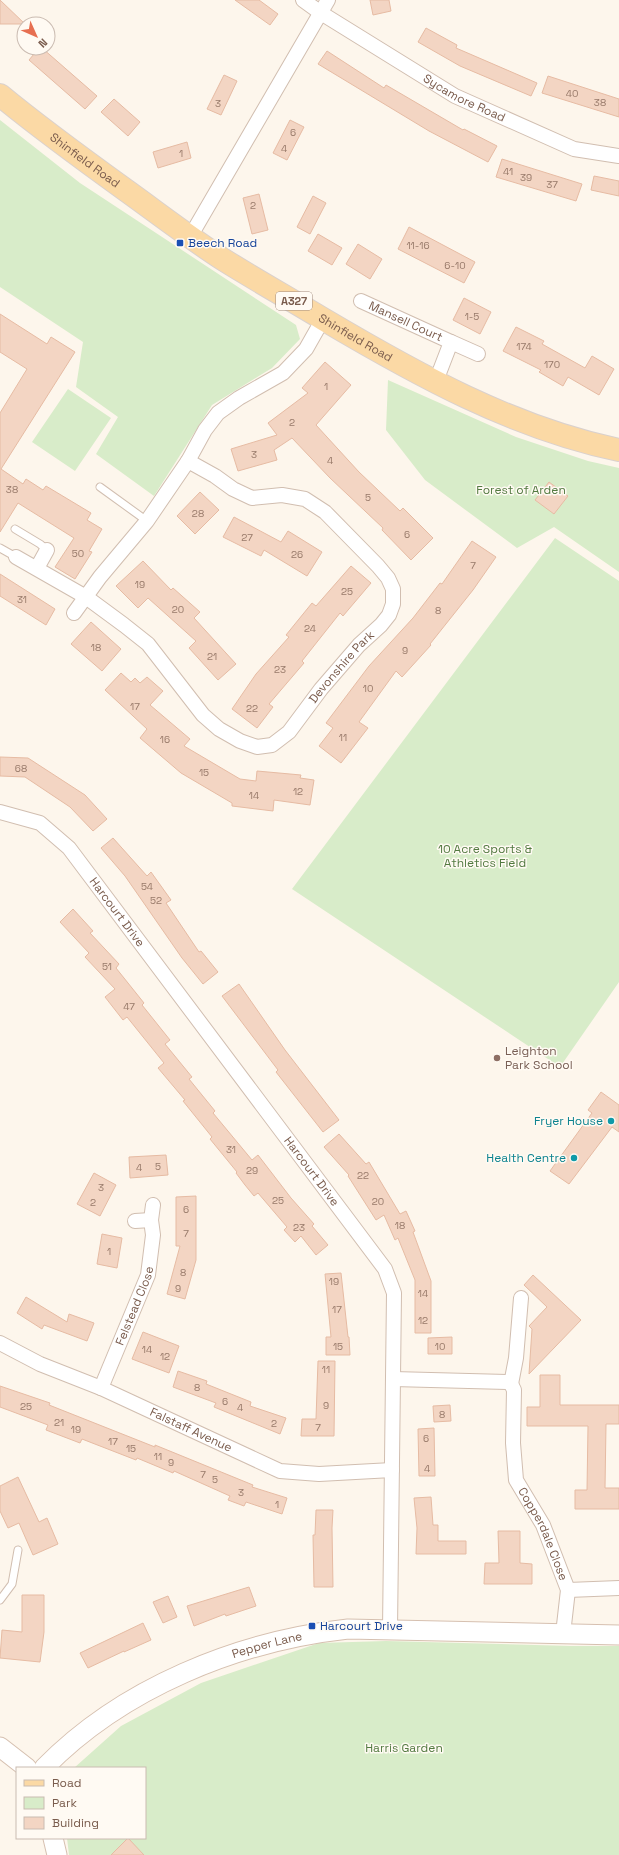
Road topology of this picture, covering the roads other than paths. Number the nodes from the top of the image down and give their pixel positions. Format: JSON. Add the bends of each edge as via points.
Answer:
{"nodes":[{"id":1,"x":303,"y":0,"type":"edge"},
{"id":2,"x":328,"y":0,"type":"edge"},
{"id":3,"x":321,"y":13,"type":"junction"},
{"id":4,"x":0,"y":95,"type":"edge"},
{"id":5,"x":619,"y":156,"type":"edge"},
{"id":6,"x":190,"y":237,"type":"junction"},
{"id":7,"x":361,"y":301,"type":"dead end"},
{"id":8,"x":323,"y":318,"type":"junction"},
{"id":9,"x":451,"y":342,"type":"junction"},
{"id":10,"x":478,"y":354,"type":"dead end"},
{"id":11,"x":436,"y":381,"type":"junction"},
{"id":12,"x":619,"y":450,"type":"edge"},
{"id":13,"x":188,"y":461,"type":"junction"},
{"id":14,"x":100,"y":487,"type":"dead end"},
{"id":15,"x":147,"y":521,"type":"junction"},
{"id":16,"x":15,"y":529,"type":"dead end"},
{"id":17,"x":0,"y":548,"type":"edge"},
{"id":18,"x":47,"y":550,"type":"joint"},
{"id":19,"x":16,"y":557,"type":"joint"},
{"id":20,"x":37,"y":568,"type":"junction"},
{"id":21,"x":86,"y":597,"type":"junction"},
{"id":22,"x":74,"y":613,"type":"dead end"},
{"id":23,"x":0,"y":812,"type":"edge"},
{"id":24,"x":153,"y":1206,"type":"dead end"},
{"id":25,"x":151,"y":1220,"type":"junction"},
{"id":26,"x":135,"y":1221,"type":"dead end"},
{"id":27,"x":521,"y":1298,"type":"dead end"},
{"id":28,"x":0,"y":1343,"type":"edge"},
{"id":29,"x":393,"y":1379,"type":"junction"},
{"id":30,"x":511,"y":1384,"type":"junction"},
{"id":31,"x":101,"y":1388,"type":"junction"},
{"id":32,"x":392,"y":1470,"type":"junction"},
{"id":33,"x":18,"y":1550,"type":"dead end"},
{"id":34,"x":619,"y":1588,"type":"edge"},
{"id":35,"x":568,"y":1590,"type":"junction"},
{"id":36,"x":0,"y":1600,"type":"edge"},
{"id":37,"x":390,"y":1630,"type":"junction"},
{"id":38,"x":563,"y":1634,"type":"junction"},
{"id":39,"x":619,"y":1635,"type":"edge"},
{"id":40,"x":0,"y":1747,"type":"edge"},
{"id":41,"x":27,"y":1767,"type":"edge"},
{"id":42,"x":45,"y":1767,"type":"edge"},
{"id":43,"x":54,"y":1839,"type":"edge"},
{"id":44,"x":57,"y":1855,"type":"edge"}],
"edges":[{"from":1,"to":3,"type":"street","name":"Sycamore Road"},
{"from":2,"to":3,"type":"street"},
{"from":3,"to":5,"type":"street","name":"Sycamore Road","via":[[455,96],[574,149]]},
{"from":3,"to":6,"type":"street"},
{"from":4,"to":6,"type":"main road","name":"Shinfield Road","number":"A327","via":[[42,130]]},
{"from":6,"to":8,"type":"main road","name":"Shinfield Road","number":"A327"},
{"from":7,"to":9,"type":"street","name":"Mansell Court"},
{"from":8,"to":11,"type":"main road","name":"Shinfield Road","number":"A327","via":[[370,347]]},
{"from":8,"to":13,"type":"street","via":[[306,349],[283,373],[218,413],[205,430]]},
{"from":9,"to":10,"type":"street","name":"Mansell Court"},
{"from":9,"to":11,"type":"street","name":"Mansell Court"},
{"from":11,"to":12,"type":"main road","name":"Shinfield Road","number":"A327","via":[[525,423]]},
{"from":13,"to":15,"type":"street"},
{"from":13,"to":21,"type":"street","name":"Devonshire Park","via":[[252,498],[282,495],[305,499],[325,512],[388,578],[393,589],[393,604],[389,615],[358,645],[289,732],[272,745],[256,747],[240,742],[218,729],[148,644]]},
{"from":14,"to":15,"type":"lane"},
{"from":15,"to":21,"type":"street"},
{"from":16,"to":18,"type":"lane"},
{"from":17,"to":19,"type":"lane","name":"Devonshire Park"},
{"from":18,"to":20,"type":"street"},
{"from":19,"to":20,"type":"street","name":"Devonshire Park"},
{"from":20,"to":21,"type":"street","name":"Devonshire Park"},
{"from":21,"to":22,"type":"street"},
{"from":23,"to":29,"type":"street","name":"Harcourt Drive","via":[[40,823],[69,848],[385,1269],[394,1293]]},
{"from":24,"to":25,"type":"street","name":"Felstead Close"},
{"from":25,"to":26,"type":"street"},
{"from":25,"to":31,"type":"street","name":"Felstead Close","via":[[153,1235],[148,1275]]},
{"from":27,"to":30,"type":"street","name":"Copperdale Close"},
{"from":28,"to":31,"type":"street","name":"Falstaff Avenue","via":[[40,1364]]},
{"from":29,"to":30,"type":"street"},
{"from":29,"to":32,"type":"street","name":"Harcourt Drive"},
{"from":30,"to":35,"type":"street","name":"Copperdale Close","via":[[514,1390],[513,1443],[516,1480],[543,1525]]},
{"from":31,"to":32,"type":"street","name":"Falstaff Avenue","via":[[280,1472],[319,1474]]},
{"from":32,"to":37,"type":"street","name":"Harcourt Drive"},
{"from":33,"to":36,"type":"lane","via":[[12,1584]]},
{"from":34,"to":35,"type":"street","name":"Copperdale Close"},
{"from":35,"to":38,"type":"street","name":"Copperdale Close"},
{"from":37,"to":38,"type":"street","name":"Pepper Lane"},
{"from":37,"to":42,"type":"street","name":"Pepper Lane","via":[[348,1629],[316,1633],[266,1645],[189,1670],[113,1710],[72,1741]]},
{"from":38,"to":39,"type":"street","name":"Pepper Lane"},
{"from":40,"to":41,"type":"street"},
{"from":43,"to":44,"type":"street"}]}
